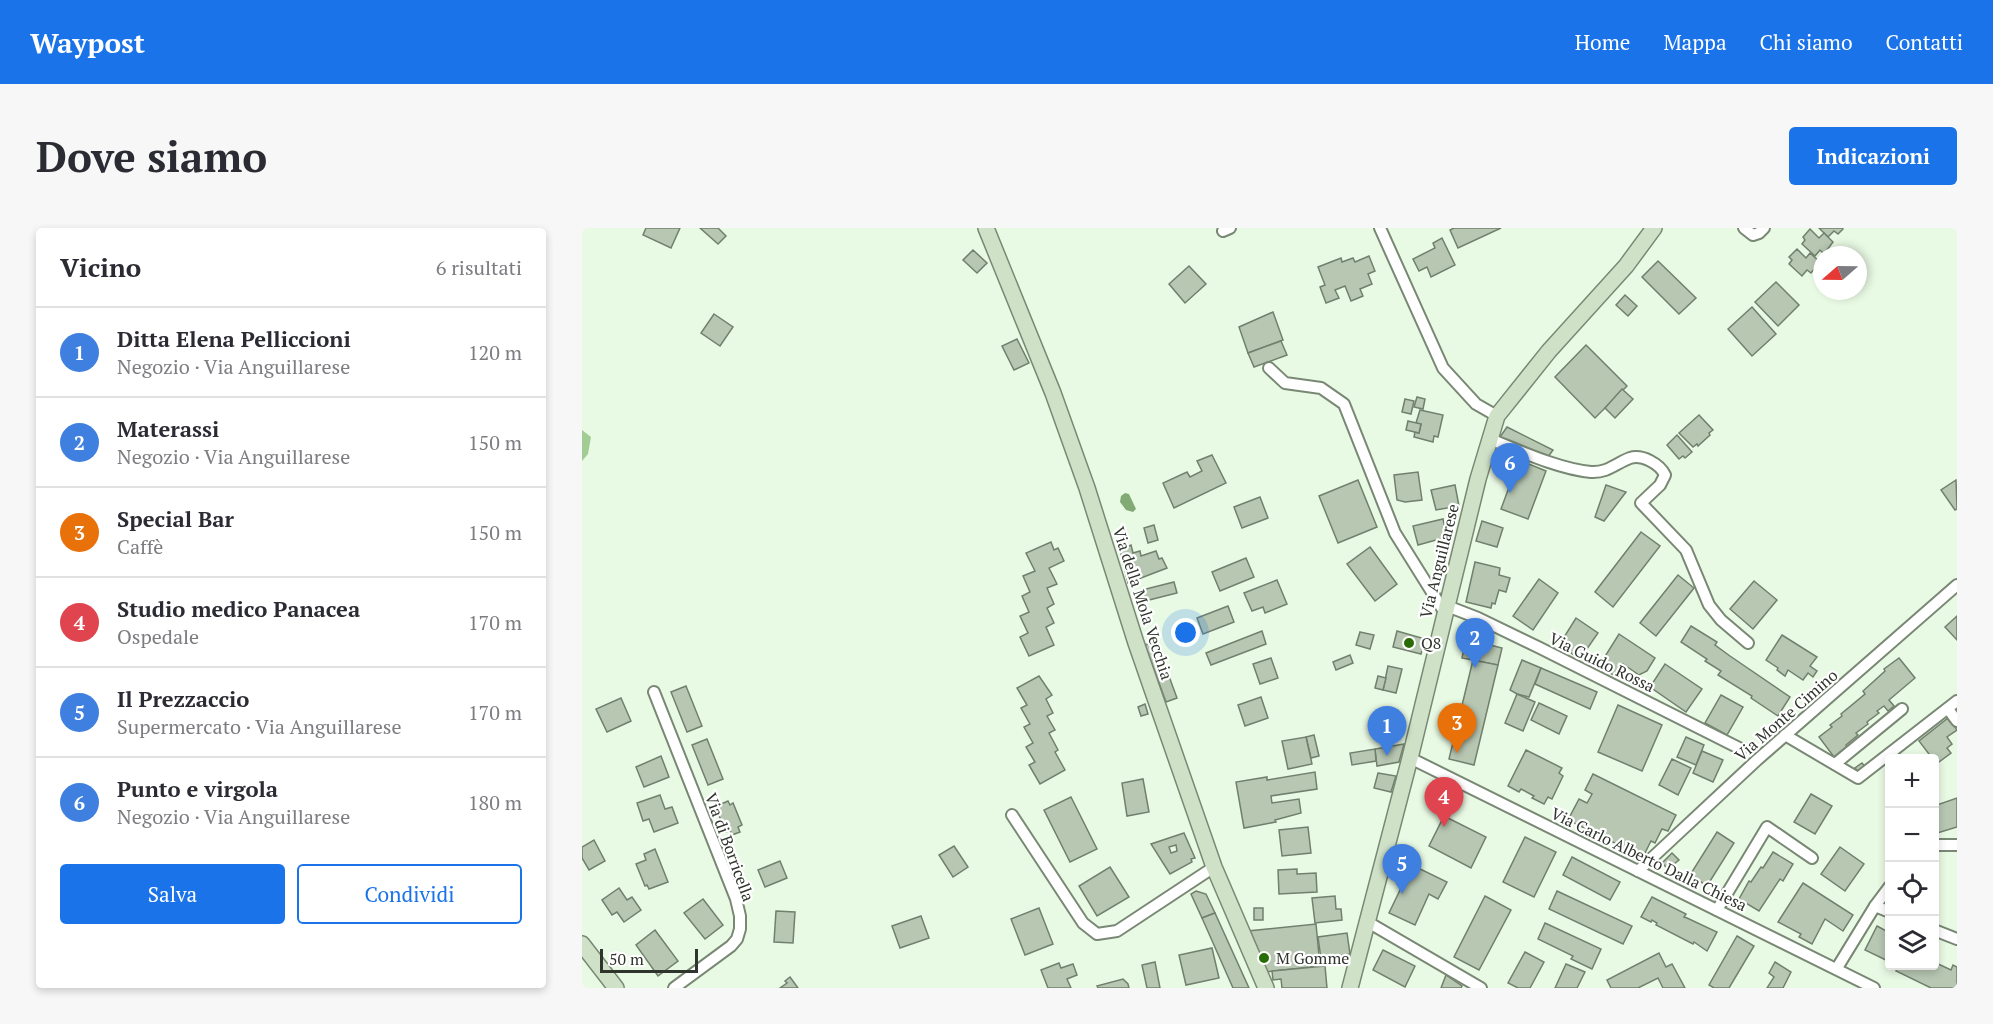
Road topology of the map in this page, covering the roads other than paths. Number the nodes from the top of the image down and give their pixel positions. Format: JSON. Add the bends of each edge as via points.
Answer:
{"nodes":[{"id":1,"x":986,"y":228,"type":"edge"},
{"id":2,"x":1380,"y":228,"type":"edge"},
{"id":3,"x":1654,"y":228,"type":"edge"},
{"id":4,"x":1744,"y":228,"type":"edge"},
{"id":5,"x":1764,"y":228,"type":"edge"},
{"id":6,"x":1269,"y":368,"type":"dead end"},
{"id":7,"x":1497,"y":416,"type":"junction"},
{"id":8,"x":1490,"y":439,"type":"junction"},
{"id":9,"x":1957,"y":585,"type":"edge"},
{"id":10,"x":1446,"y":610,"type":"junction"},
{"id":11,"x":1748,"y":643,"type":"dead end"},
{"id":12,"x":654,"y":692,"type":"dead end"},
{"id":13,"x":1957,"y":701,"type":"edge"},
{"id":14,"x":1902,"y":709,"type":"dead end"},
{"id":15,"x":1948,"y":709,"type":"junction"},
{"id":16,"x":1957,"y":721,"type":"edge"},
{"id":17,"x":1785,"y":735,"type":"junction"},
{"id":18,"x":1742,"y":749,"type":"dead end"},
{"id":19,"x":1410,"y":758,"type":"junction"},
{"id":20,"x":1835,"y":764,"type":"junction"},
{"id":21,"x":1012,"y":815,"type":"dead end"},
{"id":22,"x":1939,"y":845,"type":"edge"},
{"id":23,"x":1957,"y":845,"type":"edge"},
{"id":24,"x":1812,"y":858,"type":"dead end"},
{"id":25,"x":1214,"y":867,"type":"junction"},
{"id":26,"x":1638,"y":871,"type":"junction"},
{"id":27,"x":1885,"y":893,"type":"edge"},
{"id":28,"x":1875,"y":906,"type":"junction"},
{"id":29,"x":1717,"y":910,"type":"junction"},
{"id":30,"x":1885,"y":910,"type":"edge"},
{"id":31,"x":1366,"y":921,"type":"junction"},
{"id":32,"x":1939,"y":932,"type":"edge"},
{"id":33,"x":1957,"y":939,"type":"edge"},
{"id":34,"x":582,"y":944,"type":"edge"},
{"id":35,"x":1837,"y":968,"type":"junction"},
{"id":36,"x":616,"y":988,"type":"edge"},
{"id":37,"x":674,"y":988,"type":"edge"},
{"id":38,"x":1266,"y":988,"type":"edge"},
{"id":39,"x":1350,"y":988,"type":"edge"},
{"id":40,"x":1482,"y":988,"type":"edge"},
{"id":41,"x":1874,"y":988,"type":"edge"}],
"edges":[{"from":1,"to":25,"type":"main road","name":"Via della Mola Vecchia","via":[[1088,488],[1136,643]]},
{"from":2,"to":7,"type":"street","via":[[1443,368],[1476,404]]},
{"from":3,"to":7,"type":"main road","name":"Via Anguillarese"},
{"from":4,"to":5,"type":"street","via":[[1753,235]]},
{"from":6,"to":10,"type":"street","via":[[1285,383],[1321,388],[1344,404],[1395,533]]},
{"from":7,"to":8,"type":"main road","name":"Via Anguillarese"},
{"from":8,"to":10,"type":"main road","name":"Via Anguillarese"},
{"from":8,"to":11,"type":"street","via":[[1541,459],[1592,472],[1610,470],[1632,457],[1649,460],[1662,469],[1665,474],[1660,485],[1641,503],[1686,550],[1709,605]]},
{"from":9,"to":17,"type":"street","name":"Via Monte Cimino"},
{"from":10,"to":18,"type":"street","name":"Via Guido Rossa","via":[[1478,618]]},
{"from":10,"to":19,"type":"main road","name":"Via Anguillarese"},
{"from":12,"to":37,"type":"street","name":"Via di Borricella","via":[[740,916],[737,939]]},
{"from":13,"to":15,"type":"street"},
{"from":14,"to":20,"type":"street"},
{"from":15,"to":16,"type":"street"},
{"from":15,"to":20,"type":"street","via":[[1858,778]]},
{"from":17,"to":20,"type":"street"},
{"from":17,"to":26,"type":"street","name":"Via Monte Cimino"},
{"from":19,"to":26,"type":"street","name":"Via Carlo Alberto Dalla Chiesa"},
{"from":19,"to":31,"type":"main road","name":"Via Anguillarese"},
{"from":21,"to":25,"type":"street","via":[[1083,923],[1097,934],[1117,931]]},
{"from":22,"to":23,"type":"street"},
{"from":24,"to":29,"type":"street","via":[[1767,827]]},
{"from":25,"to":38,"type":"main road","name":"Via della Mola Vecchia"},
{"from":26,"to":29,"type":"street","name":"Via Carlo Alberto Dalla Chiesa"},
{"from":27,"to":28,"type":"street"},
{"from":28,"to":30,"type":"street"},
{"from":28,"to":35,"type":"street"},
{"from":29,"to":35,"type":"street","name":"Via Carlo Alberto Dalla Chiesa"},
{"from":31,"to":39,"type":"main road","name":"Via Anguillarese"},
{"from":31,"to":40,"type":"street"},
{"from":32,"to":33,"type":"street"},
{"from":34,"to":36,"type":"main road"},
{"from":35,"to":41,"type":"street","name":"Via Carlo Alberto Dalla Chiesa"}]}
